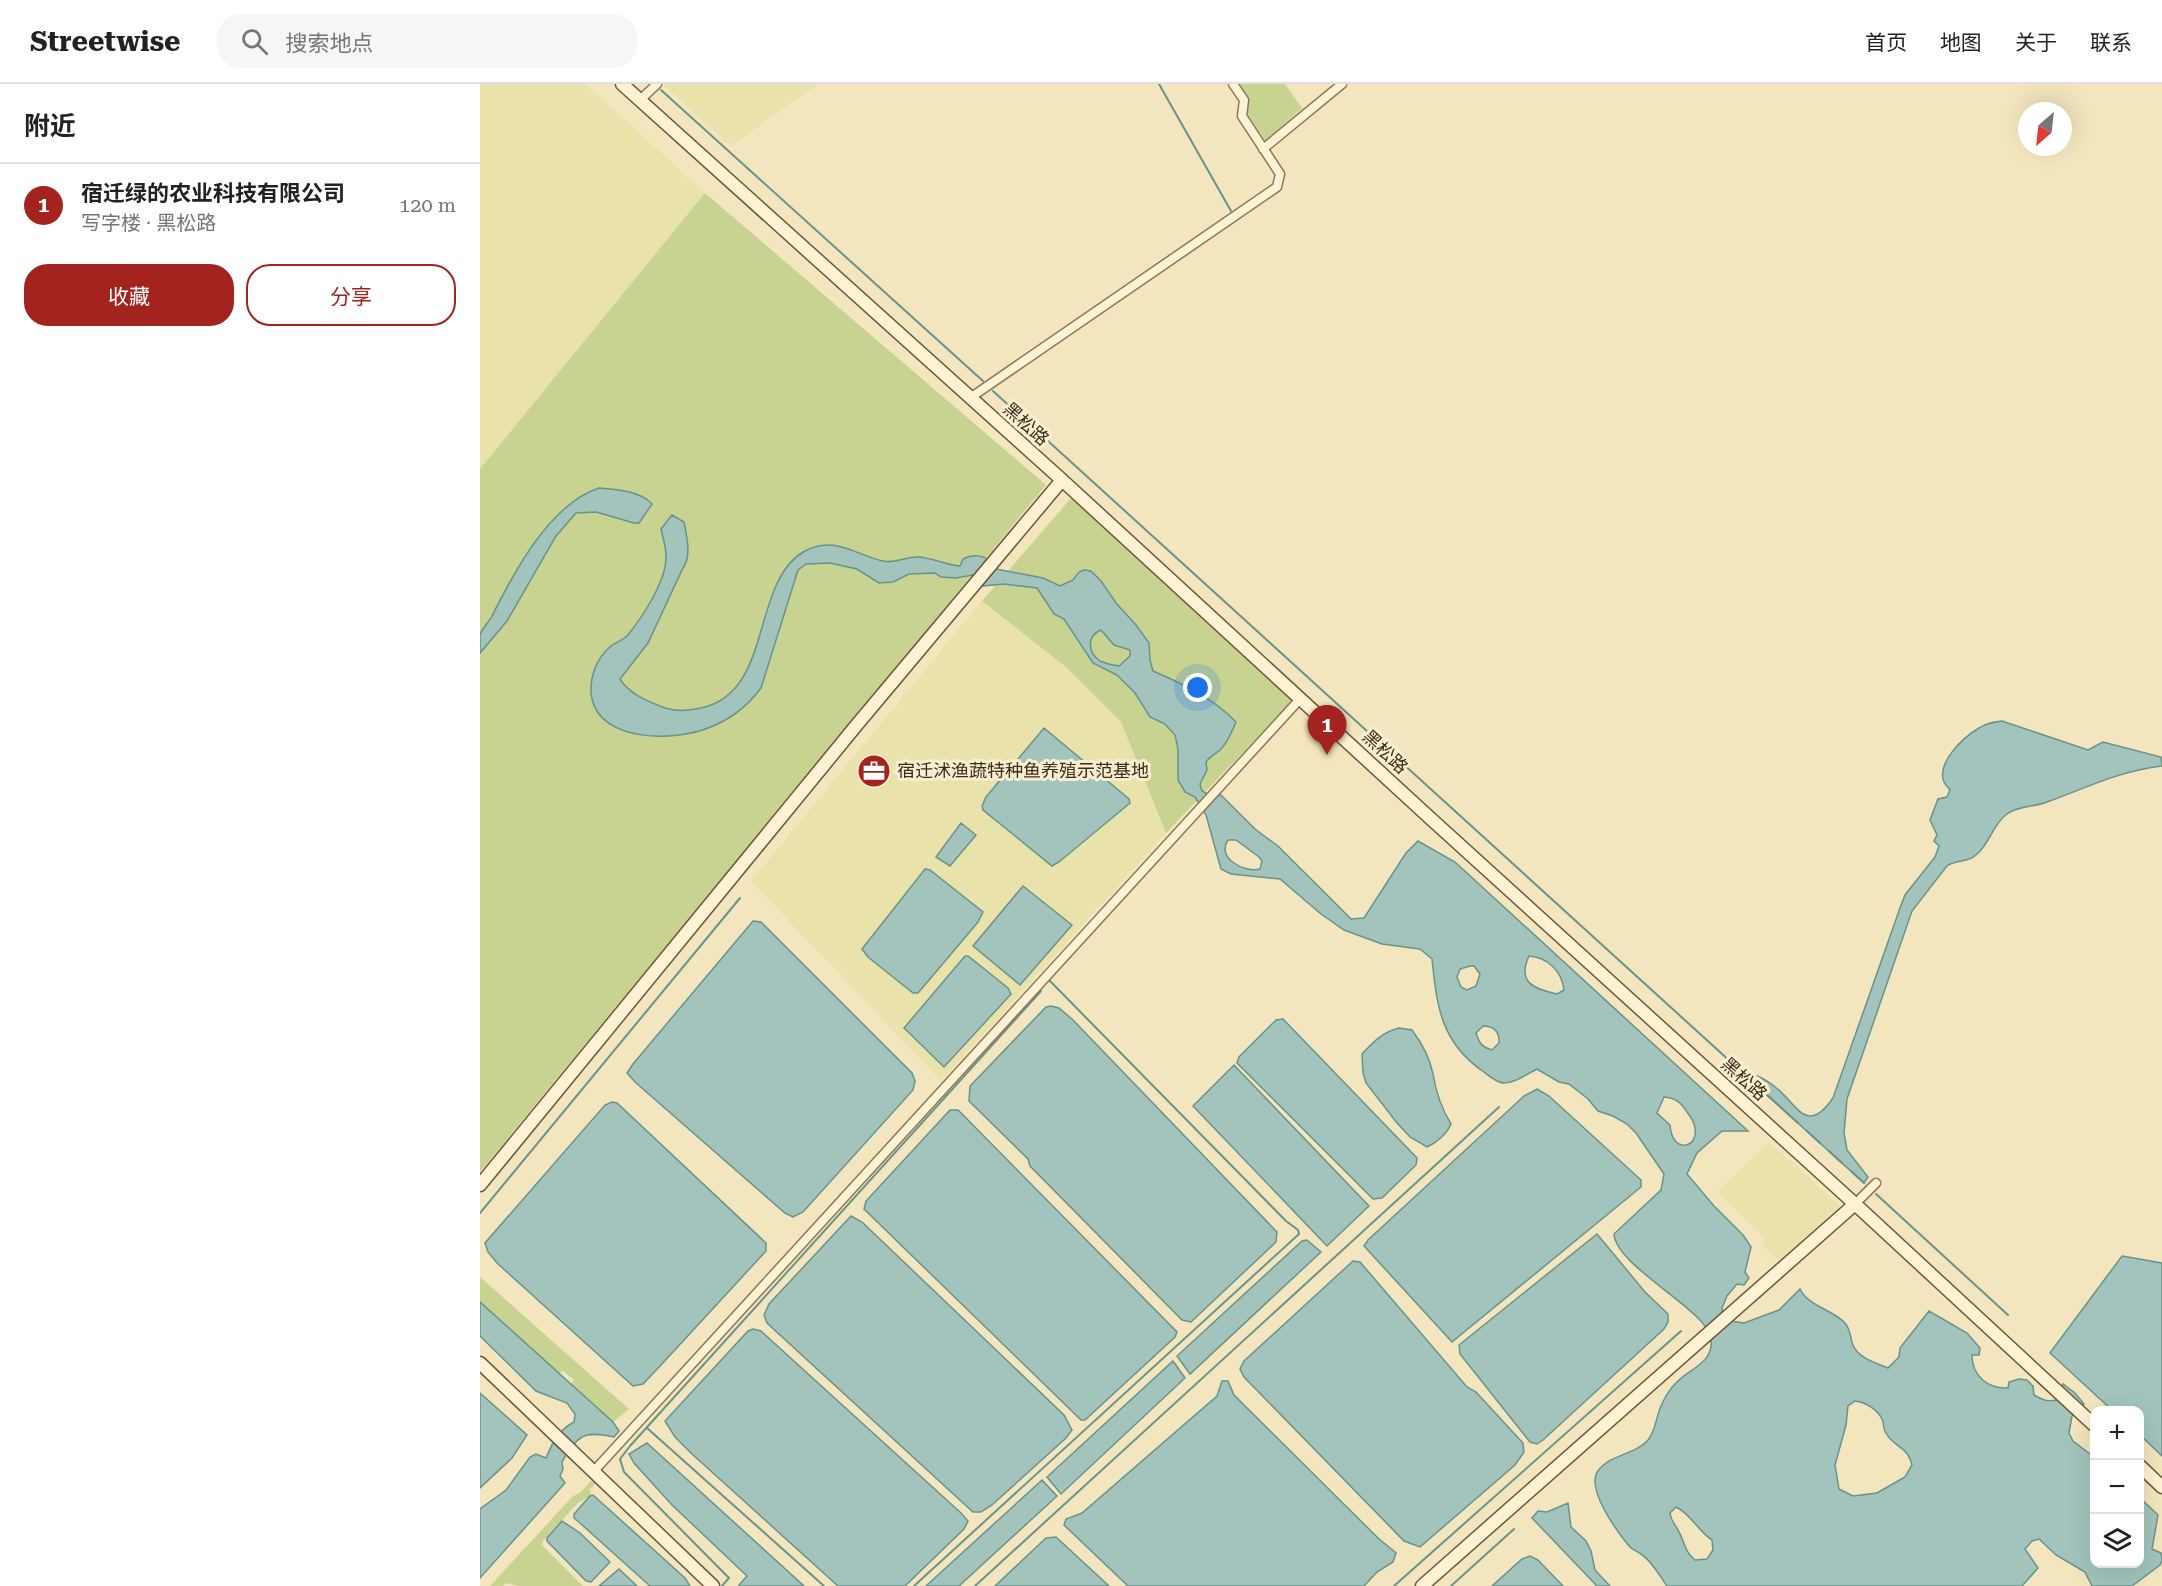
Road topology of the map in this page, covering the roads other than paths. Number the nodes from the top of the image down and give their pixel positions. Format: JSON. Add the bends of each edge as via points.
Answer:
{"nodes":[{"id":1,"x":622,"y":84,"type":"edge"},
{"id":2,"x":657,"y":84,"type":"edge"},
{"id":3,"x":1233,"y":84,"type":"edge"},
{"id":4,"x":1342,"y":84,"type":"edge"},
{"id":5,"x":640,"y":100,"type":"junction"},
{"id":6,"x":1263,"y":149,"type":"junction"},
{"id":7,"x":970,"y":398,"type":"junction"},
{"id":8,"x":1062,"y":480,"type":"junction"},
{"id":9,"x":1300,"y":699,"type":"junction"},
{"id":10,"x":1876,"y":1183,"type":"dead end"},
{"id":11,"x":480,"y":1185,"type":"edge"},
{"id":12,"x":1859,"y":1200,"type":"junction"},
{"id":13,"x":480,"y":1363,"type":"edge"},
{"id":14,"x":2090,"y":1420,"type":"edge"},
{"id":15,"x":594,"y":1471,"type":"junction"},
{"id":16,"x":2144,"y":1471,"type":"edge"},
{"id":17,"x":2162,"y":1487,"type":"edge"},
{"id":18,"x":713,"y":1586,"type":"edge"},
{"id":19,"x":1422,"y":1586,"type":"edge"}],
"edges":[{"from":1,"to":5,"type":"street","name":"黑松路"},
{"from":2,"to":5,"type":"street"},
{"from":3,"to":6,"type":"street","via":[[1244,100],[1242,116]]},
{"from":4,"to":6,"type":"street"},
{"from":5,"to":7,"type":"street","name":"黑松路"},
{"from":6,"to":7,"type":"street","via":[[1280,174],[1277,187]]},
{"from":7,"to":8,"type":"street","name":"黑松路"},
{"from":8,"to":9,"type":"street","name":"黑松路"},
{"from":8,"to":11,"type":"street"},
{"from":9,"to":12,"type":"street","name":"黑松路"},
{"from":9,"to":15,"type":"street"},
{"from":10,"to":12,"type":"street"},
{"from":12,"to":14,"type":"street","name":"黑松路"},
{"from":12,"to":19,"type":"street"},
{"from":13,"to":15,"type":"street"},
{"from":15,"to":18,"type":"street"},
{"from":16,"to":17,"type":"street"}]}
